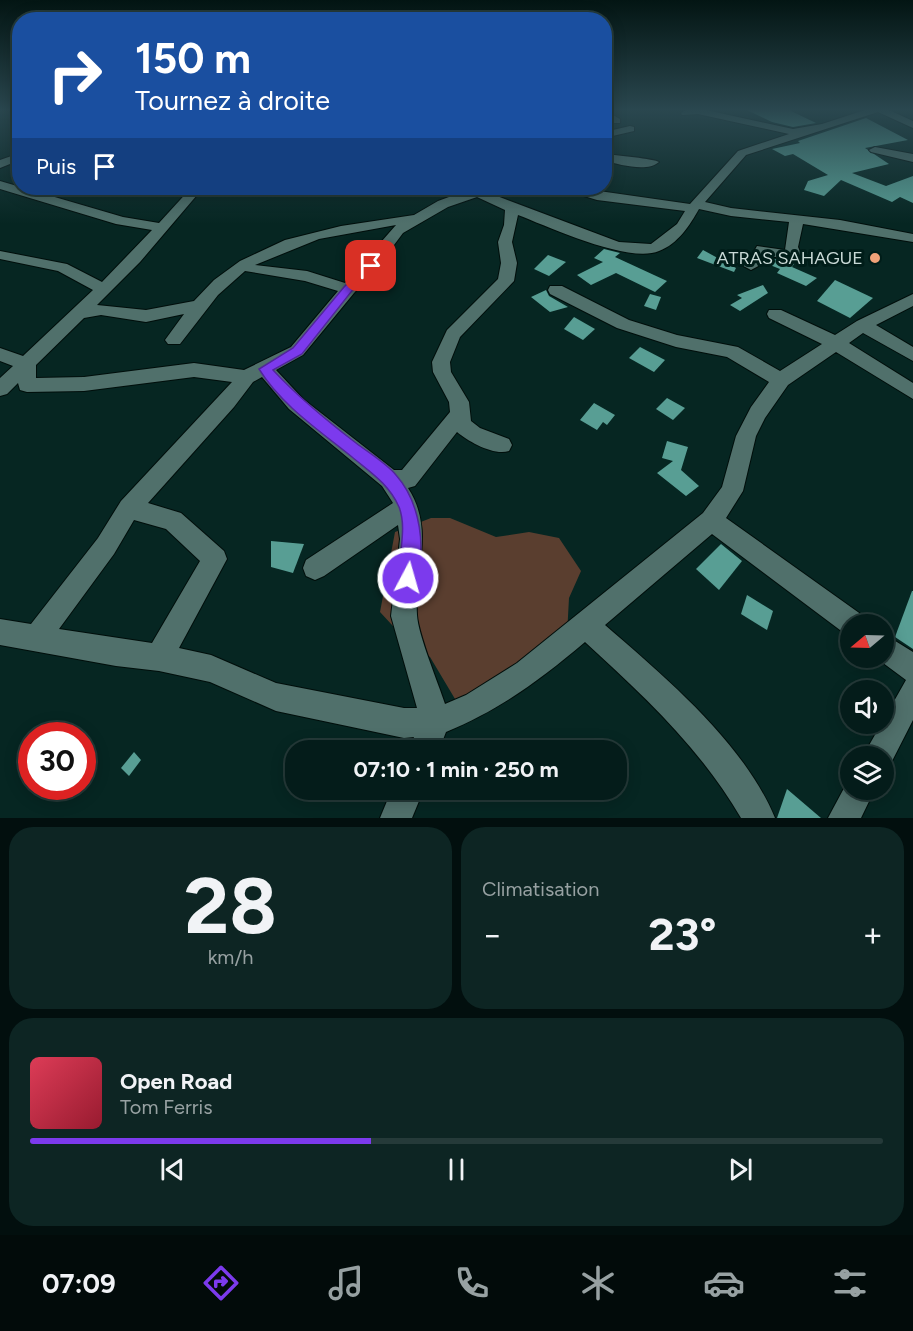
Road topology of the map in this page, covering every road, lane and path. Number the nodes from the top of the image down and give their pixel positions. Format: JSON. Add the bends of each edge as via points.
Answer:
{"nodes":[{"id":1,"x":757,"y":148,"type":"edge"},
{"id":2,"x":875,"y":150,"type":"dead end"},
{"id":3,"x":612,"y":158,"type":"edge"},
{"id":4,"x":913,"y":158,"type":"edge"},
{"id":5,"x":653,"y":162,"type":"dead end"},
{"id":6,"x":34,"y":195,"type":"edge"},
{"id":7,"x":191,"y":195,"type":"edge"},
{"id":8,"x":469,"y":195,"type":"edge"},
{"id":9,"x":492,"y":195,"type":"edge"},
{"id":10,"x":596,"y":195,"type":"edge"},
{"id":11,"x":694,"y":206,"type":"junction"},
{"id":12,"x":512,"y":208,"type":"junction"},
{"id":13,"x":418,"y":219,"type":"junction"},
{"id":14,"x":794,"y":220,"type":"junction"},
{"id":15,"x":163,"y":228,"type":"junction"},
{"id":16,"x":913,"y":238,"type":"edge"},
{"id":17,"x":0,"y":255,"type":"edge"},
{"id":18,"x":739,"y":260,"type":"dead end"},
{"id":19,"x":246,"y":265,"type":"junction"},
{"id":20,"x":104,"y":289,"type":"junction"},
{"id":21,"x":348,"y":289,"type":"junction"},
{"id":22,"x":556,"y":290,"type":"dead end"},
{"id":23,"x":910,"y":302,"type":"edge"},
{"id":24,"x":199,"y":306,"type":"junction"},
{"id":25,"x":78,"y":313,"type":"junction"},
{"id":26,"x":775,"y":314,"type":"dead end"},
{"id":27,"x":863,"y":325,"type":"junction"},
{"id":28,"x":174,"y":340,"type":"dead end"},
{"id":29,"x":836,"y":344,"type":"junction"},
{"id":30,"x":0,"y":354,"type":"edge"},
{"id":31,"x":913,"y":355,"type":"edge"},
{"id":32,"x":27,"y":364,"type":"junction"},
{"id":33,"x":256,"y":373,"type":"junction"},
{"id":34,"x":781,"y":380,"type":"junction"},
{"id":35,"x":0,"y":389,"type":"edge"},
{"id":36,"x":913,"y":393,"type":"edge"},
{"id":37,"x":460,"y":414,"type":"junction"},
{"id":38,"x":502,"y":445,"type":"dead end"},
{"id":39,"x":390,"y":479,"type":"junction"},
{"id":40,"x":407,"y":506,"type":"junction"},
{"id":41,"x":129,"y":508,"type":"junction"},
{"id":42,"x":711,"y":520,"type":"junction"},
{"id":43,"x":315,"y":568,"type":"dead end"},
{"id":44,"x":840,"y":614,"type":"edge"},
{"id":45,"x":584,"y":624,"type":"junction"},
{"id":46,"x":0,"y":632,"type":"edge"},
{"id":47,"x":37,"y":638,"type":"junction"},
{"id":48,"x":894,"y":655,"type":"edge"},
{"id":49,"x":159,"y":657,"type":"junction"},
{"id":50,"x":913,"y":669,"type":"edge"},
{"id":51,"x":913,"y":691,"type":"edge"},
{"id":52,"x":436,"y":723,"type":"junction"},
{"id":53,"x":428,"y":740,"type":"edge"},
{"id":54,"x":883,"y":746,"type":"edge"},
{"id":55,"x":403,"y":800,"type":"edge"},
{"id":56,"x":854,"y":800,"type":"edge"},
{"id":57,"x":396,"y":818,"type":"edge"},
{"id":58,"x":759,"y":818,"type":"edge"},
{"id":59,"x":844,"y":818,"type":"edge"}],
"edges":[{"from":1,"to":11,"type":"street","via":[[742,153]]},
{"from":2,"to":4,"type":"street"},
{"from":3,"to":5,"type":"street"},
{"from":6,"to":15,"type":"street","via":[[121,221]]},
{"from":7,"to":15,"type":"street"},
{"from":8,"to":13,"type":"street","via":[[443,204]]},
{"from":9,"to":12,"type":"street"},
{"from":10,"to":11,"type":"street"},
{"from":11,"to":12,"type":"street","via":[[671,237],[655,248],[642,250],[616,246]]},
{"from":11,"to":14,"type":"street"},
{"from":12,"to":37,"type":"street","via":[[505,242],[509,263],[506,281],[453,334],[441,362],[442,372],[459,402]]},
{"from":13,"to":19,"type":"street","via":[[379,222],[296,242],[258,256]]},
{"from":13,"to":21,"type":"street","via":[[398,230]]},
{"from":14,"to":16,"type":"street"},
{"from":14,"to":18,"type":"street","via":[[794,254],[762,249],[751,265]]},
{"from":15,"to":20,"type":"street"},
{"from":17,"to":20,"type":"street","via":[[62,267]]},
{"from":19,"to":21,"type":"street","via":[[253,270],[307,276]]},
{"from":19,"to":24,"type":"street","via":[[227,277]]},
{"from":20,"to":25,"type":"street"},
{"from":21,"to":33,"type":"street","via":[[297,351]]},
{"from":22,"to":34,"type":"street","via":[[622,324],[676,341],[732,352]]},
{"from":23,"to":27,"type":"street"},
{"from":24,"to":25,"type":"street","via":[[146,316],[101,310]]},
{"from":24,"to":28,"type":"street"},
{"from":25,"to":32,"type":"street"},
{"from":26,"to":29,"type":"street"},
{"from":27,"to":29,"type":"street"},
{"from":27,"to":31,"type":"street"},
{"from":29,"to":34,"type":"street"},
{"from":29,"to":36,"type":"street"},
{"from":30,"to":32,"type":"street"},
{"from":32,"to":33,"type":"street","via":[[27,385],[84,384],[194,370]]},
{"from":32,"to":35,"type":"street"},
{"from":33,"to":39,"type":"street"},
{"from":33,"to":41,"type":"street"},
{"from":34,"to":42,"type":"street","via":[[746,436],[732,491]]},
{"from":37,"to":38,"type":"street","via":[[462,425],[473,434]]},
{"from":37,"to":39,"type":"street","via":[[407,479]]},
{"from":39,"to":40,"type":"street"},
{"from":40,"to":43,"type":"street"},
{"from":40,"to":52,"type":"street","via":[[412,539],[404,616]]},
{"from":41,"to":47,"type":"street","via":[[106,546]]},
{"from":41,"to":49,"type":"street","via":[[173,520],[215,559]]},
{"from":42,"to":44,"type":"street"},
{"from":42,"to":45,"type":"street"},
{"from":45,"to":52,"type":"street","via":[[527,673],[476,705]]},
{"from":45,"to":58,"type":"street","via":[[705,741],[745,792]]},
{"from":46,"to":47,"type":"street"},
{"from":47,"to":49,"type":"street"},
{"from":48,"to":50,"type":"street"},
{"from":49,"to":52,"type":"street","via":[[211,669],[276,697],[404,723]]},
{"from":51,"to":54,"type":"street"},
{"from":52,"to":53,"type":"street"},
{"from":55,"to":57,"type":"street"},
{"from":56,"to":59,"type":"street"}]}
